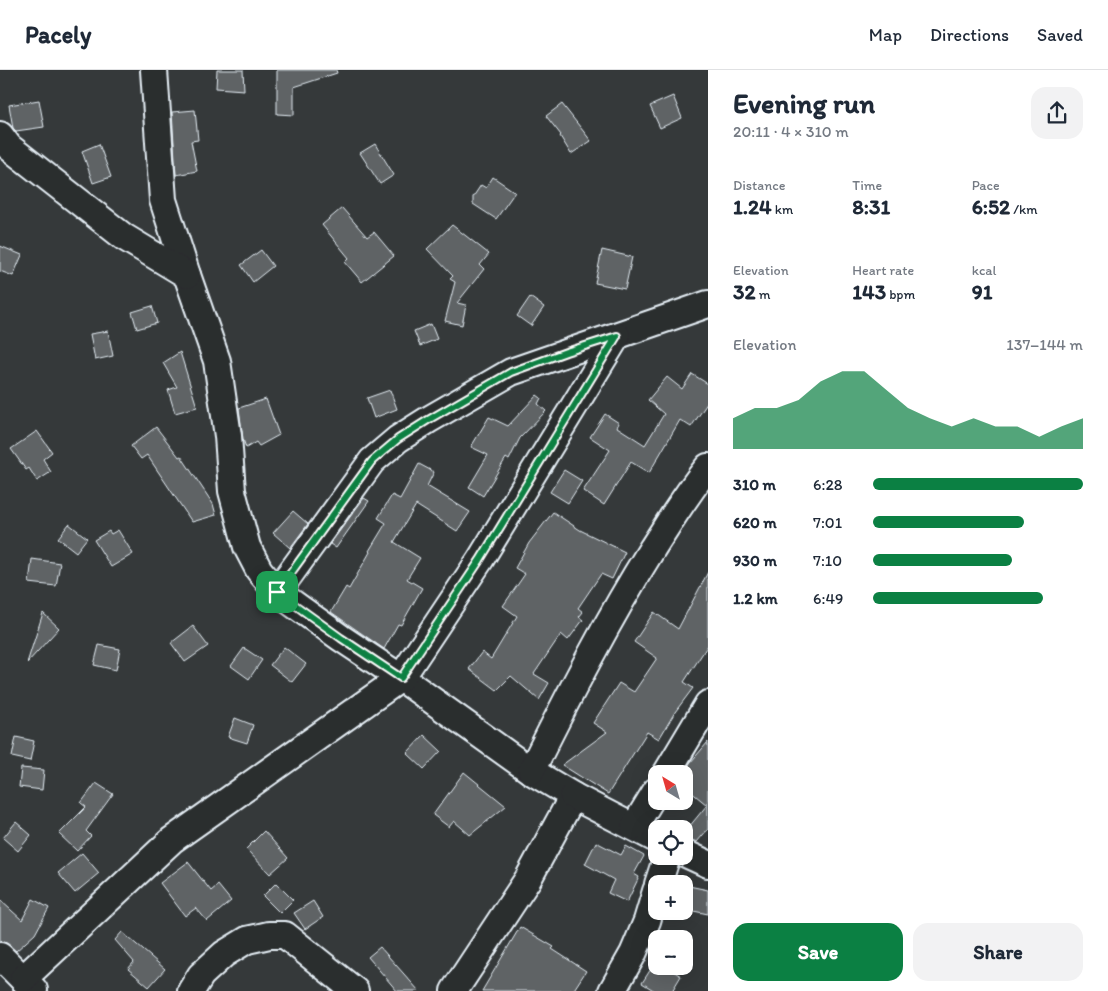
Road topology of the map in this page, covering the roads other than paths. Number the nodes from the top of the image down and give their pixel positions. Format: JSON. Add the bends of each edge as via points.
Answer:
{"nodes":[{"id":1,"x":154,"y":70,"type":"edge"},
{"id":2,"x":0,"y":134,"type":"edge"},
{"id":3,"x":187,"y":275,"type":"junction"},
{"id":4,"x":708,"y":304,"type":"edge"},
{"id":5,"x":617,"y":336,"type":"junction"},
{"id":6,"x":708,"y":467,"type":"edge"},
{"id":7,"x":277,"y":592,"type":"junction"},
{"id":8,"x":401,"y":678,"type":"junction"},
{"id":9,"x":708,"y":704,"type":"edge"},
{"id":10,"x":671,"y":765,"type":"edge"},
{"id":11,"x":531,"y":770,"type":"junction"},
{"id":12,"x":572,"y":796,"type":"junction"},
{"id":13,"x":651,"y":810,"type":"edge"},
{"id":14,"x":645,"y":833,"type":"edge"},
{"id":15,"x":693,"y":856,"type":"edge"},
{"id":16,"x":708,"y":864,"type":"edge"},
{"id":17,"x":648,"y":918,"type":"edge"},
{"id":18,"x":0,"y":956,"type":"edge"},
{"id":19,"x":29,"y":985,"type":"edge"},
{"id":20,"x":190,"y":991,"type":"edge"},
{"id":21,"x":355,"y":991,"type":"edge"},
{"id":22,"x":454,"y":991,"type":"edge"},
{"id":23,"x":612,"y":991,"type":"edge"}],
"edges":[{"from":1,"to":3,"type":"street","via":[[163,200]]},
{"from":2,"to":3,"type":"street","via":[[9,146],[124,237]]},
{"from":3,"to":7,"type":"street","via":[[217,361],[232,491],[247,547],[258,570]]},
{"from":4,"to":5,"type":"street"},
{"from":5,"to":7,"type":"street","via":[[511,372],[398,439],[372,461]]},
{"from":5,"to":8,"type":"street","via":[[480,560]]},
{"from":6,"to":11,"type":"street","via":[[691,487],[639,570],[581,670]]},
{"from":7,"to":8,"type":"street"},
{"from":8,"to":11,"type":"street"},
{"from":8,"to":19,"type":"street","via":[[172,840]]},
{"from":9,"to":10,"type":"street"},
{"from":11,"to":12,"type":"street"},
{"from":12,"to":14,"type":"street"},
{"from":12,"to":22,"type":"street","via":[[528,879]]},
{"from":13,"to":14,"type":"street"},
{"from":15,"to":16,"type":"street"},
{"from":17,"to":23,"type":"street","via":[[633,954]]},
{"from":18,"to":19,"type":"street"},
{"from":20,"to":21,"type":"street","via":[[201,975],[224,954],[247,940],[268,935],[285,936]]}]}
